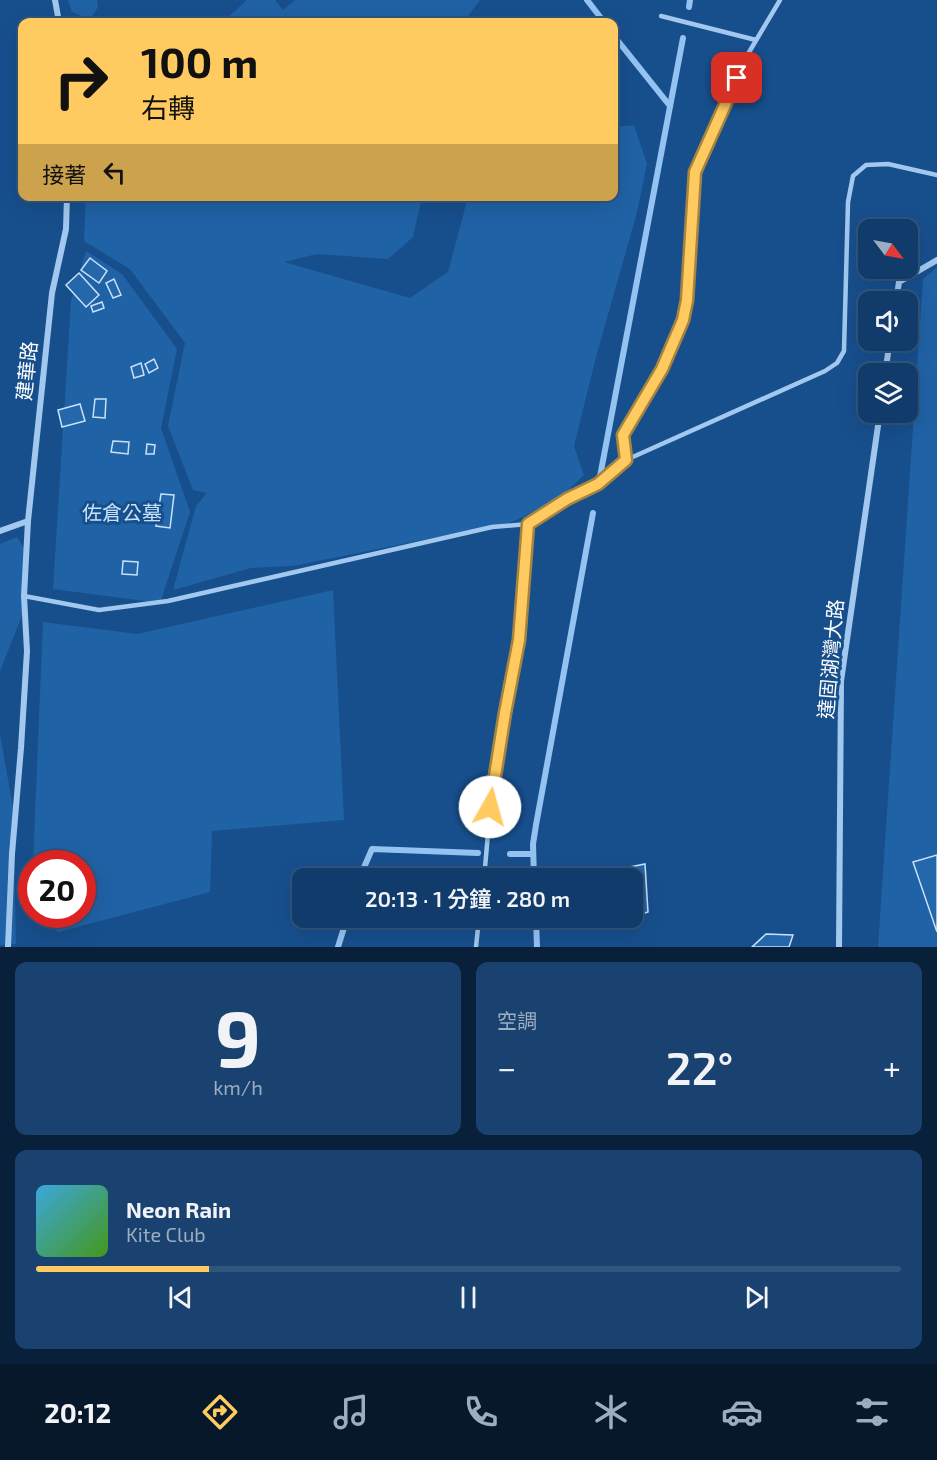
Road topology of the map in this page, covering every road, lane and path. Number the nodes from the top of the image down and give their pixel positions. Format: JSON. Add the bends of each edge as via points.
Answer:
{"nodes":[{"id":1,"x":55,"y":0,"type":"edge"},
{"id":2,"x":780,"y":0,"type":"edge"},
{"id":3,"x":661,"y":16,"type":"dead end"},
{"id":4,"x":58,"y":18,"type":"edge"},
{"id":5,"x":756,"y":40,"type":"junction"},
{"id":6,"x":937,"y":175,"type":"edge"},
{"id":7,"x":67,"y":201,"type":"edge"},
{"id":8,"x":937,"y":260,"type":"edge"},
{"id":9,"x":898,"y":291,"type":"edge"},
{"id":10,"x":878,"y":423,"type":"edge"},
{"id":11,"x":626,"y":460,"type":"junction"},
{"id":12,"x":28,"y":521,"type":"junction"},
{"id":13,"x":528,"y":524,"type":"junction"},
{"id":14,"x":0,"y":531,"type":"edge"},
{"id":15,"x":24,"y":596,"type":"junction"},
{"id":16,"x":485,"y":868,"type":"edge"},
{"id":17,"x":478,"y":928,"type":"edge"},
{"id":18,"x":8,"y":947,"type":"edge"},
{"id":19,"x":476,"y":947,"type":"edge"},
{"id":20,"x":839,"y":947,"type":"edge"}],
"edges":[{"from":1,"to":4,"type":"street"},
{"from":2,"to":5,"type":"lane"},
{"from":3,"to":5,"type":"lane"},
{"from":5,"to":11,"type":"lane","via":[[695,172],[683,320],[662,369],[623,435]]},
{"from":6,"to":11,"type":"lane","via":[[888,164],[866,165],[853,176],[848,202],[844,351],[837,363]]},
{"from":7,"to":12,"type":"street","name":"建華路","via":[[66,229],[52,293]]},
{"from":8,"to":9,"type":"street","via":[[899,282]]},
{"from":10,"to":20,"type":"street","name":"達固湖灣大路","via":[[841,681]]},
{"from":11,"to":13,"type":"lane","via":[[598,484]]},
{"from":12,"to":14,"type":"street"},
{"from":12,"to":15,"type":"street","name":"建華路"},
{"from":13,"to":15,"type":"lane","via":[[492,527],[168,601],[99,610]]},
{"from":13,"to":16,"type":"lane","via":[[519,640],[492,788]]},
{"from":15,"to":18,"type":"street","name":"建華路","via":[[27,651]]},
{"from":17,"to":19,"type":"lane"}]}
